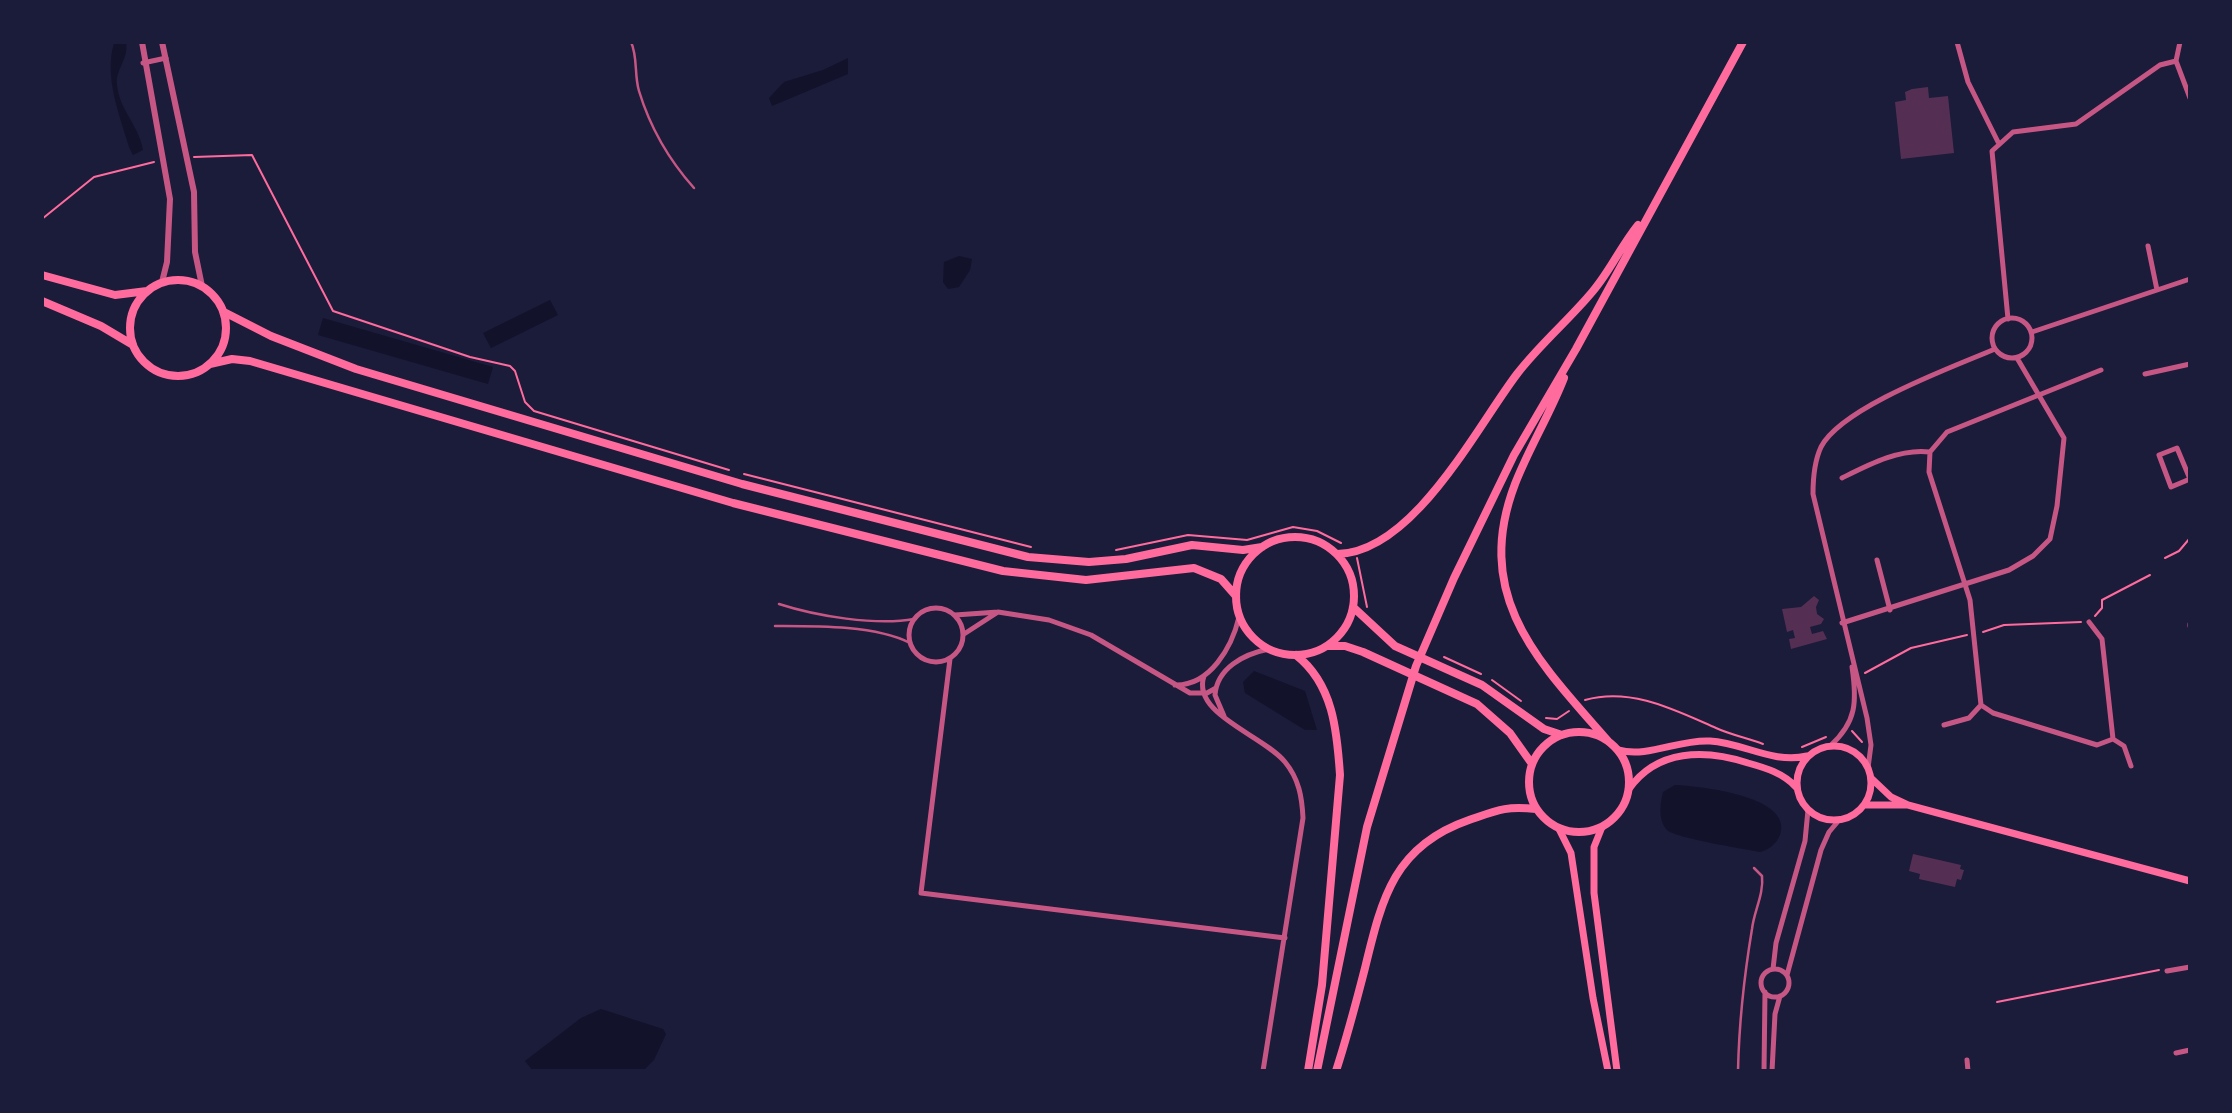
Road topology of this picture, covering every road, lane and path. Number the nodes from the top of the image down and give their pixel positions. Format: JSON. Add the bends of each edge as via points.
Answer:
{"nodes":[{"id":1,"x":142,"y":42,"type":"edge"},
{"id":2,"x":162,"y":42,"type":"edge"},
{"id":3,"x":631,"y":42,"type":"edge"},
{"id":4,"x":1743,"y":42,"type":"edge"},
{"id":5,"x":1957,"y":42,"type":"edge"},
{"id":6,"x":2180,"y":42,"type":"edge"},
{"id":7,"x":166,"y":58,"type":"junction"},
{"id":8,"x":2176,"y":61,"type":"junction"},
{"id":9,"x":143,"y":63,"type":"junction"},
{"id":10,"x":2190,"y":98,"type":"edge"},
{"id":11,"x":1998,"y":142,"type":"junction"},
{"id":12,"x":187,"y":158,"type":"junction"},
{"id":13,"x":165,"y":161,"type":"junction"},
{"id":14,"x":694,"y":188,"type":"dead end"},
{"id":15,"x":1652,"y":206,"type":"junction"},
{"id":16,"x":42,"y":219,"type":"edge"},
{"id":17,"x":2148,"y":246,"type":"dead end"},
{"id":18,"x":42,"y":275,"type":"edge"},
{"id":19,"x":2190,"y":279,"type":"edge"},
{"id":20,"x":162,"y":282,"type":"junction"},
{"id":21,"x":202,"y":286,"type":"junction"},
{"id":22,"x":2157,"y":290,"type":"junction"},
{"id":23,"x":147,"y":291,"type":"junction"},
{"id":24,"x":42,"y":301,"type":"edge"},
{"id":25,"x":224,"y":313,"type":"junction"},
{"id":26,"x":2008,"y":319,"type":"junction"},
{"id":27,"x":2032,"y":332,"type":"junction"},
{"id":28,"x":133,"y":345,"type":"junction"},
{"id":29,"x":1576,"y":349,"type":"junction"},
{"id":30,"x":1995,"y":349,"type":"junction"},
{"id":31,"x":2018,"y":358,"type":"junction"},
{"id":32,"x":210,"y":364,"type":"junction"},
{"id":33,"x":2190,"y":364,"type":"edge"},
{"id":34,"x":2101,"y":370,"type":"dead end"},
{"id":35,"x":2145,"y":374,"type":"dead end"},
{"id":36,"x":2041,"y":394,"type":"junction"},
{"id":37,"x":1930,"y":452,"type":"junction"},
{"id":38,"x":732,"y":471,"type":"dead end"},
{"id":39,"x":745,"y":475,"type":"dead end"},
{"id":40,"x":1842,"y":478,"type":"dead end"},
{"id":41,"x":2190,"y":479,"type":"edge"},
{"id":42,"x":2190,"y":538,"type":"edge"},
{"id":43,"x":1262,"y":547,"type":"junction"},
{"id":44,"x":1032,"y":548,"type":"dead end"},
{"id":45,"x":1115,"y":550,"type":"dead end"},
{"id":46,"x":1356,"y":553,"type":"junction"},
{"id":47,"x":1337,"y":554,"type":"junction"},
{"id":48,"x":2165,"y":558,"type":"dead end"},
{"id":49,"x":1877,"y":561,"type":"dead end"},
{"id":50,"x":2150,"y":575,"type":"dead end"},
{"id":51,"x":1966,"y":584,"type":"junction"},
{"id":52,"x":1236,"y":596,"type":"junction"},
{"id":53,"x":779,"y":604,"type":"dead end"},
{"id":54,"x":1353,"y":607,"type":"junction"},
{"id":55,"x":1891,"y":610,"type":"junction"},
{"id":56,"x":1370,"y":611,"type":"dead end"},
{"id":57,"x":998,"y":612,"type":"junction"},
{"id":58,"x":955,"y":615,"type":"junction"},
{"id":59,"x":1239,"y":617,"type":"junction"},
{"id":60,"x":914,"y":620,"type":"junction"},
{"id":61,"x":2089,"y":621,"type":"junction"},
{"id":62,"x":1842,"y":623,"type":"junction"},
{"id":63,"x":775,"y":626,"type":"dead end"},
{"id":64,"x":964,"y":634,"type":"junction"},
{"id":65,"x":1975,"y":634,"type":"junction"},
{"id":66,"x":910,"y":643,"type":"junction"},
{"id":67,"x":1327,"y":646,"type":"junction"},
{"id":68,"x":1269,"y":649,"type":"junction"},
{"id":69,"x":1849,"y":650,"type":"junction"},
{"id":70,"x":1296,"y":655,"type":"junction"},
{"id":71,"x":1439,"y":655,"type":"dead end"},
{"id":72,"x":950,"y":659,"type":"junction"},
{"id":73,"x":1204,"y":676,"type":"junction"},
{"id":74,"x":1859,"y":681,"type":"junction"},
{"id":75,"x":1174,"y":685,"type":"junction"},
{"id":76,"x":1216,"y":688,"type":"junction"},
{"id":77,"x":1202,"y":694,"type":"junction"},
{"id":78,"x":1577,"y":704,"type":"junction"},
{"id":79,"x":1981,"y":705,"type":"junction"},
{"id":80,"x":1529,"y":707,"type":"dead end"},
{"id":81,"x":1542,"y":717,"type":"dead end"},
{"id":82,"x":1226,"y":718,"type":"junction"},
{"id":83,"x":1944,"y":725,"type":"dead end"},
{"id":84,"x":1848,"y":729,"type":"junction"},
{"id":85,"x":1562,"y":735,"type":"junction"},
{"id":86,"x":1830,"y":737,"type":"dead end"},
{"id":87,"x":2113,"y":739,"type":"junction"},
{"id":88,"x":1608,"y":741,"type":"junction"},
{"id":89,"x":1871,"y":742,"type":"junction"},
{"id":90,"x":1768,"y":746,"type":"dead end"},
{"id":91,"x":1830,"y":746,"type":"junction"},
{"id":92,"x":1802,"y":747,"type":"dead end"},
{"id":93,"x":1618,"y":750,"type":"junction"},
{"id":94,"x":1808,"y":756,"type":"junction"},
{"id":95,"x":1532,"y":764,"type":"junction"},
{"id":96,"x":2131,"y":766,"type":"dead end"},
{"id":97,"x":1868,"y":768,"type":"junction"},
{"id":98,"x":1871,"y":778,"type":"junction"},
{"id":99,"x":1797,"y":788,"type":"junction"},
{"id":100,"x":1629,"y":789,"type":"junction"},
{"id":101,"x":1864,"y":805,"type":"junction"},
{"id":102,"x":1908,"y":805,"type":"junction"},
{"id":103,"x":1536,"y":808,"type":"junction"},
{"id":104,"x":1808,"y":810,"type":"junction"},
{"id":105,"x":1840,"y":819,"type":"junction"},
{"id":106,"x":1602,"y":827,"type":"junction"},
{"id":107,"x":1559,"y":828,"type":"junction"},
{"id":108,"x":1754,"y":868,"type":"dead end"},
{"id":109,"x":2190,"y":881,"type":"edge"},
{"id":110,"x":1285,"y":939,"type":"junction"},
{"id":111,"x":2190,"y":967,"type":"edge"},
{"id":112,"x":1773,"y":969,"type":"junction"},
{"id":113,"x":2167,"y":971,"type":"joint"},
{"id":114,"x":1787,"y":975,"type":"junction"},
{"id":115,"x":1765,"y":992,"type":"junction"},
{"id":116,"x":1780,"y":996,"type":"junction"},
{"id":117,"x":1997,"y":1002,"type":"dead end"},
{"id":118,"x":2190,"y":1050,"type":"edge"},
{"id":119,"x":2176,"y":1053,"type":"dead end"},
{"id":120,"x":1967,"y":1060,"type":"dead end"},
{"id":121,"x":1263,"y":1071,"type":"edge"},
{"id":122,"x":1308,"y":1071,"type":"edge"},
{"id":123,"x":1317,"y":1071,"type":"edge"},
{"id":124,"x":1336,"y":1071,"type":"edge"},
{"id":125,"x":1608,"y":1071,"type":"edge"},
{"id":126,"x":1617,"y":1071,"type":"edge"},
{"id":127,"x":1738,"y":1071,"type":"edge"},
{"id":128,"x":1764,"y":1071,"type":"edge"},
{"id":129,"x":1772,"y":1071,"type":"edge"},
{"id":130,"x":1968,"y":1071,"type":"edge"}],
"edges":[{"from":1,"to":9,"type":"street"},
{"from":2,"to":7,"type":"street"},
{"from":3,"to":14,"type":"lane","via":[[638,89],[655,132],[674,167]]},
{"from":4,"to":15,"type":"main road"},
{"from":5,"to":11,"type":"street","via":[[1968,82]]},
{"from":6,"to":8,"type":"street"},
{"from":7,"to":9,"type":"street"},
{"from":7,"to":12,"type":"street"},
{"from":8,"to":10,"type":"street"},
{"from":8,"to":11,"type":"street","via":[[2160,65],[2077,124],[2012,132]]},
{"from":9,"to":13,"type":"street"},
{"from":11,"to":26,"type":"street","via":[[1992,151],[1992,173]]},
{"from":12,"to":21,"type":"street"},
{"from":12,"to":38,"type":"path","via":[[252,155],[333,311],[510,366],[525,402],[534,411]]},
{"from":13,"to":16,"type":"path","via":[[94,177]]},
{"from":13,"to":20,"type":"street","via":[[170,231]]},
{"from":15,"to":29,"type":"main road"},
{"from":15,"to":46,"type":"main road","via":[[1594,290],[1514,377],[1454,468],[1402,522],[1376,544]]},
{"from":17,"to":22,"type":"street"},
{"from":18,"to":23,"type":"main road","via":[[115,295]]},
{"from":19,"to":22,"type":"street"},
{"from":20,"to":21,"type":"main road","via":[[189,281]]},
{"from":20,"to":23,"type":"main road"},
{"from":21,"to":25,"type":"main road"},
{"from":22,"to":27,"type":"street"},
{"from":23,"to":28,"type":"main road","via":[[131,321]]},
{"from":24,"to":28,"type":"main road","via":[[102,326]]},
{"from":25,"to":32,"type":"main road","via":[[226,335]]},
{"from":25,"to":43,"type":"main road","via":[[356,369],[742,484],[1028,556],[1089,562],[1192,545],[1243,550]]},
{"from":26,"to":27,"type":"street","via":[[2025,323]]},
{"from":26,"to":30,"type":"street","via":[[1994,330]]},
{"from":27,"to":31,"type":"street","via":[[2028,351]]},
{"from":28,"to":32,"type":"main road","via":[[146,364],[166,374],[189,375]]},
{"from":29,"to":78,"type":"main road","via":[[1516,482],[1504,519],[1500,556],[1506,597],[1520,629]]},
{"from":29,"to":123,"type":"main road","via":[[1514,455],[1433,625],[1402,706],[1361,853]]},
{"from":30,"to":31,"type":"street","via":[[2005,357]]},
{"from":30,"to":62,"type":"street","via":[[1848,418],[1822,445],[1813,494]]},
{"from":31,"to":36,"type":"street"},
{"from":32,"to":52,"type":"main road","via":[[250,361],[733,503],[1003,571],[1086,580],[1194,568],[1221,579]]},
{"from":33,"to":35,"type":"street"},
{"from":34,"to":36,"type":"street"},
{"from":36,"to":37,"type":"street","via":[[1947,432]]},
{"from":36,"to":51,"type":"street","via":[[2064,438],[2050,539],[2009,570]]},
{"from":37,"to":40,"type":"street","via":[[1895,456]]},
{"from":37,"to":51,"type":"street","via":[[1929,472]]},
{"from":39,"to":44,"type":"path"},
{"from":41,"to":41,"type":"street","via":[[2171,486],[2159,455],[2177,448]]},
{"from":42,"to":48,"type":"path"},
{"from":43,"to":47,"type":"main road","via":[[1282,538],[1303,537]]},
{"from":43,"to":52,"type":"main road","via":[[1242,568]]},
{"from":45,"to":46,"type":"path","via":[[1188,535],[1247,540],[1293,527],[1352,543]]},
{"from":46,"to":47,"type":"main road"},
{"from":46,"to":56,"type":"path"},
{"from":47,"to":54,"type":"main road","via":[[1350,575]]},
{"from":49,"to":55,"type":"street"},
{"from":50,"to":61,"type":"path","via":[[2102,600],[2102,608]]},
{"from":51,"to":55,"type":"street"},
{"from":51,"to":65,"type":"street"},
{"from":52,"to":59,"type":"main road"},
{"from":53,"to":60,"type":"lane","via":[[892,622]]},
{"from":54,"to":67,"type":"main road","via":[[1344,629]]},
{"from":54,"to":85,"type":"main road","via":[[1395,646],[1482,685],[1544,729]]},
{"from":55,"to":62,"type":"street"},
{"from":57,"to":58,"type":"street"},
{"from":57,"to":64,"type":"street"},
{"from":57,"to":75,"type":"street","via":[[1079,630]]},
{"from":58,"to":60,"type":"street","via":[[936,608],[925,610]]},
{"from":58,"to":64,"type":"street"},
{"from":59,"to":68,"type":"main road","via":[[1251,636]]},
{"from":59,"to":73,"type":"street","via":[[1231,644]]},
{"from":60,"to":66,"type":"street"},
{"from":61,"to":65,"type":"path","via":[[2004,625]]},
{"from":61,"to":87,"type":"street","via":[[2102,639]]},
{"from":62,"to":69,"type":"street"},
{"from":63,"to":66,"type":"lane","via":[[850,630]]},
{"from":64,"to":72,"type":"street","via":[[961,647]]},
{"from":65,"to":74,"type":"path","via":[[1911,648],[1866,671]]},
{"from":65,"to":79,"type":"street"},
{"from":66,"to":72,"type":"street","via":[[926,660]]},
{"from":67,"to":70,"type":"main road"},
{"from":67,"to":95,"type":"main road","via":[[1363,652],[1469,699],[1498,720]]},
{"from":68,"to":70,"type":"main road"},
{"from":68,"to":76,"type":"street","via":[[1229,667]]},
{"from":69,"to":74,"type":"street"},
{"from":69,"to":84,"type":"street","via":[[1855,704]]},
{"from":70,"to":122,"type":"main road","via":[[1317,674],[1327,696],[1338,741],[1340,775],[1321,985]]},
{"from":71,"to":80,"type":"path","via":[[1489,678]]},
{"from":72,"to":110,"type":"street","via":[[921,893]]},
{"from":73,"to":75,"type":"street"},
{"from":73,"to":77,"type":"street"},
{"from":74,"to":89,"type":"street"},
{"from":75,"to":77,"type":"street"},
{"from":76,"to":77,"type":"street"},
{"from":76,"to":82,"type":"street","via":[[1217,703]]},
{"from":77,"to":82,"type":"street","via":[[1208,706]]},
{"from":78,"to":81,"type":"path","via":[[1557,719]]},
{"from":78,"to":88,"type":"main road"},
{"from":78,"to":90,"type":"path","via":[[1592,698],[1663,704]]},
{"from":79,"to":83,"type":"street","via":[[1969,718]]},
{"from":79,"to":87,"type":"street","via":[[1993,713],[2097,745]]},
{"from":82,"to":110,"type":"street","via":[[1278,754],[1299,786],[1303,818]]},
{"from":84,"to":89,"type":"path","via":[[1863,742]]},
{"from":84,"to":91,"type":"street"},
{"from":85,"to":88,"type":"main road","via":[[1586,733]]},
{"from":85,"to":95,"type":"main road","via":[[1544,746]]},
{"from":86,"to":92,"type":"path"},
{"from":87,"to":96,"type":"street","via":[[2124,746]]},
{"from":88,"to":93,"type":"main road"},
{"from":89,"to":97,"type":"street"},
{"from":91,"to":94,"type":"main road"},
{"from":91,"to":97,"type":"main road","via":[[1852,750]]},
{"from":93,"to":94,"type":"main road","via":[[1638,753],[1710,741],[1777,758]]},
{"from":93,"to":100,"type":"main road","via":[[1627,769]]},
{"from":94,"to":99,"type":"main road","via":[[1799,771]]},
{"from":95,"to":103,"type":"main road","via":[[1529,787]]},
{"from":97,"to":98,"type":"main road"},
{"from":98,"to":101,"type":"main road"},
{"from":98,"to":102,"type":"main road","via":[[1891,797]]},
{"from":99,"to":100,"type":"main road","via":[[1766,768],[1702,753],[1657,763]]},
{"from":99,"to":104,"type":"main road"},
{"from":100,"to":106,"type":"main road","via":[[1620,812]]},
{"from":101,"to":102,"type":"main road"},
{"from":101,"to":105,"type":"main road"},
{"from":102,"to":109,"type":"main road"},
{"from":103,"to":107,"type":"main road"},
{"from":103,"to":124,"type":"main road","via":[[1505,807],[1437,833],[1397,872],[1379,908]]},
{"from":104,"to":105,"type":"main road","via":[[1823,818]]},
{"from":104,"to":112,"type":"street","via":[[1805,841]]},
{"from":105,"to":114,"type":"street","via":[[1821,850]]},
{"from":106,"to":107,"type":"main road","via":[[1580,833]]},
{"from":106,"to":126,"type":"main road","via":[[1594,847],[1594,893]]},
{"from":107,"to":125,"type":"main road","via":[[1571,853]]},
{"from":108,"to":127,"type":"lane","via":[[1762,876],[1763,886],[1741,996]]},
{"from":110,"to":121,"type":"street"},
{"from":111,"to":113,"type":"street"},
{"from":112,"to":114,"type":"street"},
{"from":112,"to":115,"type":"street","via":[[1763,977]]},
{"from":113,"to":117,"type":"path"},
{"from":114,"to":116,"type":"street","via":[[1789,987]]},
{"from":115,"to":116,"type":"street"},
{"from":115,"to":128,"type":"street"},
{"from":116,"to":129,"type":"street"},
{"from":118,"to":119,"type":"street"},
{"from":120,"to":130,"type":"street"}]}
